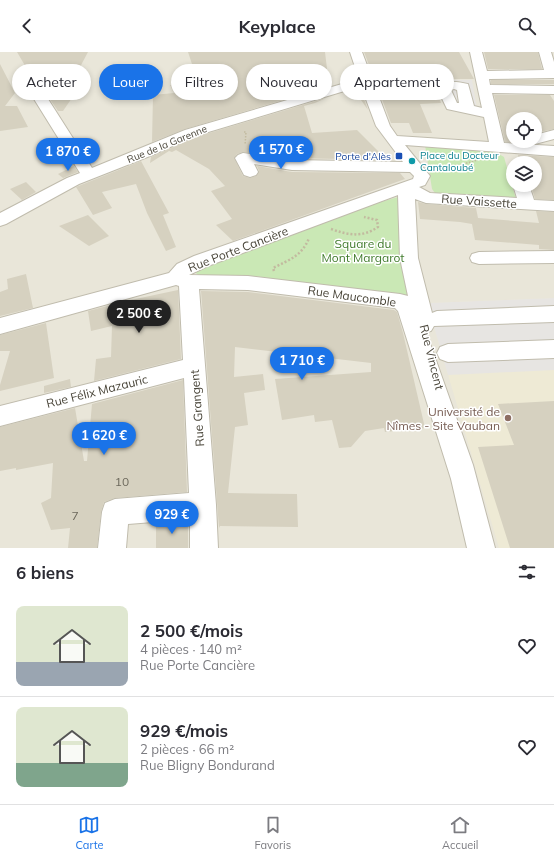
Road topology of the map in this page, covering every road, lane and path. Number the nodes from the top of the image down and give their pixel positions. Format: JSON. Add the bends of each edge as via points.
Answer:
{"nodes":[{"id":1,"x":356,"y":52,"type":"edge"},
{"id":2,"x":476,"y":52,"type":"edge"},
{"id":3,"x":545,"y":52,"type":"edge"},
{"id":4,"x":360,"y":64,"type":"edge"},
{"id":5,"x":552,"y":74,"type":"edge"},
{"id":6,"x":481,"y":75,"type":"junction"},
{"id":7,"x":340,"y":88,"type":"edge"},
{"id":8,"x":484,"y":90,"type":"junction"},
{"id":9,"x":554,"y":90,"type":"edge"},
{"id":10,"x":41,"y":100,"type":"edge"},
{"id":11,"x":373,"y":100,"type":"edge"},
{"id":12,"x":467,"y":108,"type":"dead end"},
{"id":13,"x":490,"y":114,"type":"junction"},
{"id":14,"x":238,"y":132,"type":"dead end"},
{"id":15,"x":554,"y":134,"type":"edge"},
{"id":16,"x":542,"y":138,"type":"edge"},
{"id":17,"x":393,"y":140,"type":"junction"},
{"id":18,"x":504,"y":147,"type":"junction"},
{"id":19,"x":554,"y":151,"type":"edge"},
{"id":20,"x":510,"y":156,"type":"edge"},
{"id":21,"x":481,"y":160,"type":"dead end"},
{"id":22,"x":246,"y":165,"type":"joint"},
{"id":23,"x":414,"y":167,"type":"junction"},
{"id":24,"x":436,"y":171,"type":"dead end"},
{"id":25,"x":89,"y":174,"type":"junction"},
{"id":26,"x":406,"y":187,"type":"junction"},
{"id":27,"x":523,"y":192,"type":"edge"},
{"id":28,"x":363,"y":203,"type":"junction"},
{"id":29,"x":527,"y":204,"type":"junction"},
{"id":30,"x":554,"y":206,"type":"edge"},
{"id":31,"x":0,"y":220,"type":"edge"},
{"id":32,"x":326,"y":228,"type":"dead end"},
{"id":33,"x":310,"y":234,"type":"dead end"},
{"id":34,"x":554,"y":257,"type":"edge"},
{"id":35,"x":479,"y":258,"type":"dead end"},
{"id":36,"x":183,"y":280,"type":"junction"},
{"id":37,"x":248,"y":283,"type":"junction"},
{"id":38,"x":554,"y":314,"type":"edge"},
{"id":39,"x":437,"y":319,"type":"dead end"},
{"id":40,"x":0,"y":326,"type":"edge"},
{"id":41,"x":554,"y":349,"type":"edge"},
{"id":42,"x":448,"y":353,"type":"dead end"},
{"id":43,"x":194,"y":366,"type":"junction"},
{"id":44,"x":0,"y":416,"type":"edge"},
{"id":45,"x":463,"y":478,"type":"junction"},
{"id":46,"x":203,"y":505,"type":"junction"},
{"id":47,"x":112,"y":548,"type":"edge"},
{"id":48,"x":204,"y":548,"type":"edge"},
{"id":49,"x":481,"y":548,"type":"edge"}],
"edges":[{"from":1,"to":4,"type":"street"},
{"from":2,"to":6,"type":"street"},
{"from":3,"to":5,"type":"street"},
{"from":5,"to":6,"type":"street"},
{"from":6,"to":8,"type":"street"},
{"from":7,"to":25,"type":"street","name":"Rue de la Garenne","via":[[190,132],[145,153]]},
{"from":8,"to":9,"type":"street"},
{"from":8,"to":13,"type":"street"},
{"from":10,"to":25,"type":"street"},
{"from":11,"to":17,"type":"street","via":[[383,126]]},
{"from":12,"to":13,"type":"street"},
{"from":13,"to":18,"type":"street"},
{"from":14,"to":22,"type":"path","via":[[246,132]]},
{"from":15,"to":16,"type":"street"},
{"from":17,"to":18,"type":"street"},
{"from":17,"to":23,"type":"street"},
{"from":18,"to":19,"type":"street"},
{"from":18,"to":20,"type":"street"},
{"from":21,"to":24,"type":"path"},
{"from":22,"to":23,"type":"street"},
{"from":23,"to":26,"type":"street","via":[[422,176],[419,182]]},
{"from":25,"to":31,"type":"street","name":"Rue de la Garenne"},
{"from":26,"to":28,"type":"street","name":"Rue Porte Cancière"},
{"from":26,"to":29,"type":"street","name":"Rue Vaissette","via":[[426,198]]},
{"from":26,"to":45,"type":"street","name":"Rue Vincent","via":[[409,258]]},
{"from":27,"to":29,"type":"street"},
{"from":28,"to":32,"type":"path","via":[[354,211],[358,216],[376,220],[378,227],[370,234],[350,236]]},
{"from":28,"to":36,"type":"street","name":"Rue Porte Cancière","via":[[201,261],[184,269]]},
{"from":29,"to":30,"type":"street","name":"Rue Vaissette"},
{"from":33,"to":37,"type":"path","via":[[300,256],[273,268],[274,274],[255,276]]},
{"from":34,"to":35,"type":"street"},
{"from":36,"to":37,"type":"street","name":"Rue Maucomble"},
{"from":36,"to":40,"type":"street","name":"Rue Porte Cancière"},
{"from":36,"to":43,"type":"street","name":"Rue Grangent"},
{"from":37,"to":45,"type":"street","name":"Rue Maucomble","via":[[400,301],[407,307]]},
{"from":38,"to":39,"type":"street"},
{"from":41,"to":42,"type":"street"},
{"from":43,"to":44,"type":"street","name":"Rue Félix Mazauric"},
{"from":43,"to":46,"type":"street","name":"Rue Grangent"},
{"from":45,"to":49,"type":"street","name":"Rue Vincent"},
{"from":46,"to":47,"type":"street","via":[[115,512]]},
{"from":46,"to":48,"type":"street","name":"Rue Grangent"}]}
